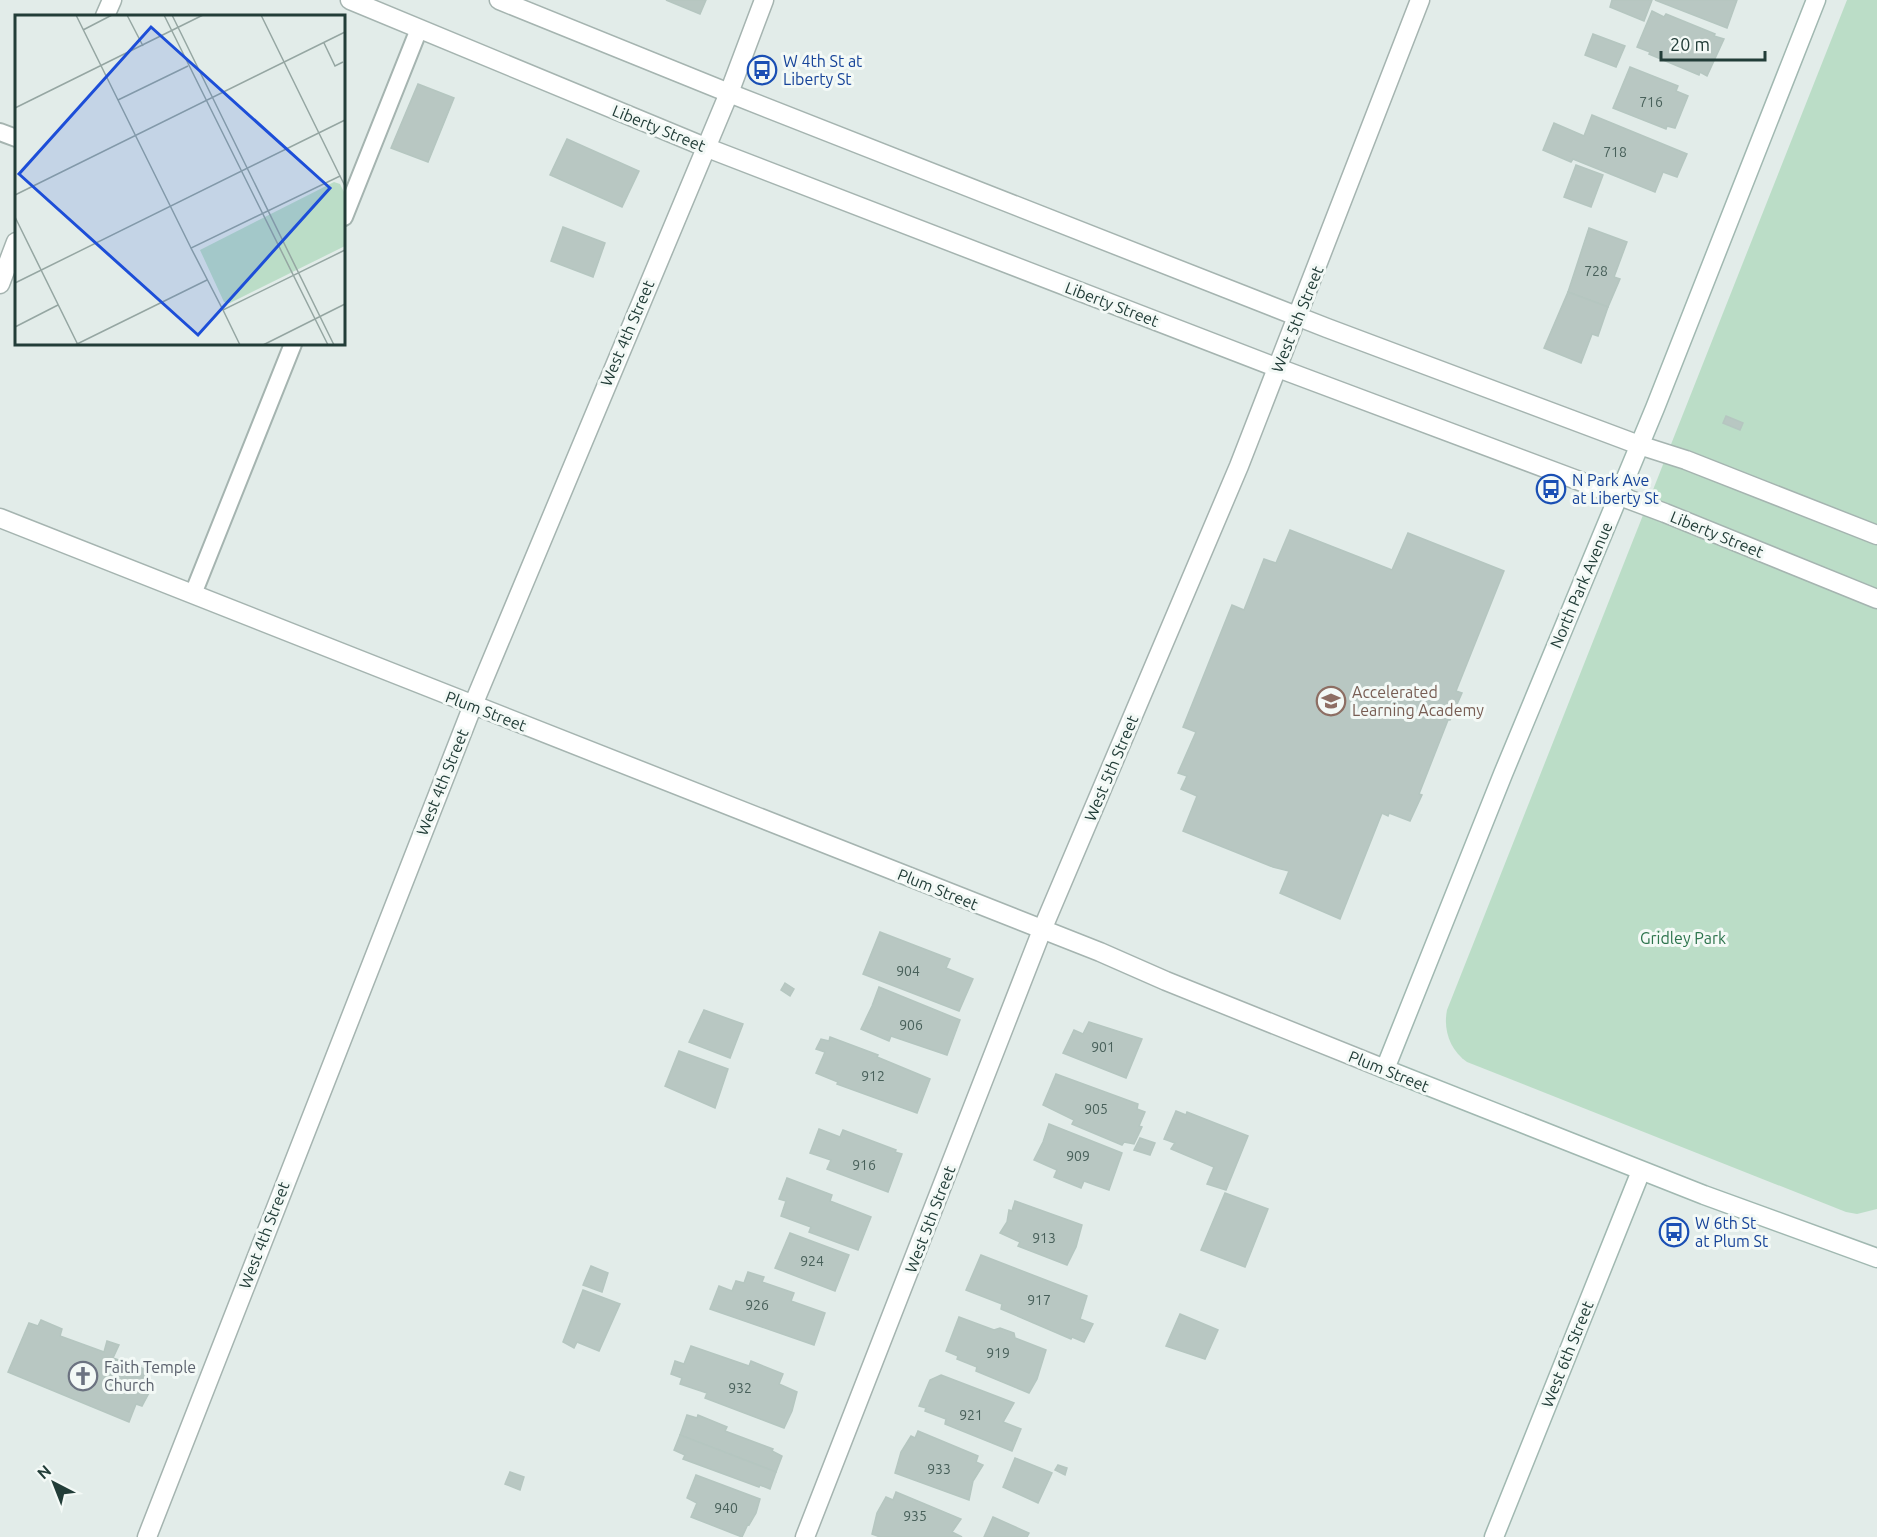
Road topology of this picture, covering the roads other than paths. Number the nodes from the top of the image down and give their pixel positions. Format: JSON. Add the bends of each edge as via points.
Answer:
{"nodes":[{"id":1,"x":112,"y":0,"type":"edge"},
{"id":2,"x":350,"y":0,"type":"edge"},
{"id":3,"x":499,"y":0,"type":"edge"},
{"id":4,"x":764,"y":0,"type":"edge"},
{"id":5,"x":1420,"y":0,"type":"edge"},
{"id":6,"x":1816,"y":0,"type":"edge"},
{"id":7,"x":105,"y":15,"type":"edge"},
{"id":8,"x":419,"y":29,"type":"junction"},
{"id":9,"x":729,"y":93,"type":"junction"},
{"id":10,"x":0,"y":132,"type":"edge"},
{"id":11,"x":15,"y":138,"type":"edge"},
{"id":12,"x":705,"y":147,"type":"junction"},
{"id":13,"x":345,"y":214,"type":"edge"},
{"id":14,"x":15,"y":245,"type":"edge"},
{"id":15,"x":0,"y":284,"type":"edge"},
{"id":16,"x":1298,"y":316,"type":"junction"},
{"id":17,"x":293,"y":345,"type":"edge"},
{"id":18,"x":1278,"y":368,"type":"junction"},
{"id":19,"x":1639,"y":445,"type":"junction"},
{"id":20,"x":1618,"y":497,"type":"junction"},
{"id":21,"x":0,"y":518,"type":"edge"},
{"id":22,"x":1877,"y":535,"type":"edge"},
{"id":23,"x":193,"y":594,"type":"junction"},
{"id":24,"x":1877,"y":599,"type":"edge"},
{"id":25,"x":473,"y":705,"type":"junction"},
{"id":26,"x":1042,"y":930,"type":"junction"},
{"id":27,"x":1385,"y":1069,"type":"junction"},
{"id":28,"x":1641,"y":1171,"type":"junction"},
{"id":29,"x":1877,"y":1258,"type":"edge"},
{"id":30,"x":147,"y":1537,"type":"edge"},
{"id":31,"x":805,"y":1537,"type":"edge"},
{"id":32,"x":1494,"y":1537,"type":"edge"}],
"edges":[{"from":1,"to":7,"type":"street"},
{"from":2,"to":8,"type":"street","name":"Liberty Street"},
{"from":3,"to":9,"type":"street"},
{"from":4,"to":9,"type":"street","name":"West 4th Street"},
{"from":5,"to":16,"type":"street","name":"West 5th Street"},
{"from":6,"to":19,"type":"street","name":"North Park Avenue"},
{"from":8,"to":12,"type":"street","name":"Liberty Street"},
{"from":8,"to":13,"type":"lane"},
{"from":9,"to":12,"type":"street","name":"West 4th Street"},
{"from":9,"to":16,"type":"street"},
{"from":10,"to":11,"type":"lane"},
{"from":12,"to":18,"type":"street","name":"Liberty Street"},
{"from":12,"to":25,"type":"street","name":"West 4th Street"},
{"from":14,"to":15,"type":"street"},
{"from":16,"to":18,"type":"street","name":"West 5th Street"},
{"from":16,"to":19,"type":"street"},
{"from":17,"to":23,"type":"lane"},
{"from":18,"to":20,"type":"street","name":"Liberty Street"},
{"from":18,"to":26,"type":"street","name":"West 5th Street"},
{"from":19,"to":20,"type":"street","name":"North Park Avenue"},
{"from":19,"to":22,"type":"street"},
{"from":20,"to":24,"type":"street","name":"Liberty Street"},
{"from":20,"to":27,"type":"street","name":"North Park Avenue"},
{"from":21,"to":23,"type":"street","name":"Plum Street"},
{"from":23,"to":25,"type":"street","name":"Plum Street"},
{"from":25,"to":26,"type":"street","name":"Plum Street"},
{"from":25,"to":30,"type":"street","name":"West 4th Street"},
{"from":26,"to":27,"type":"street","name":"Plum Street"},
{"from":26,"to":31,"type":"street","name":"West 5th Street"},
{"from":27,"to":28,"type":"street","name":"Plum Street"},
{"from":28,"to":29,"type":"street","name":"Plum Street"},
{"from":28,"to":32,"type":"street","name":"West 6th Street"}]}
